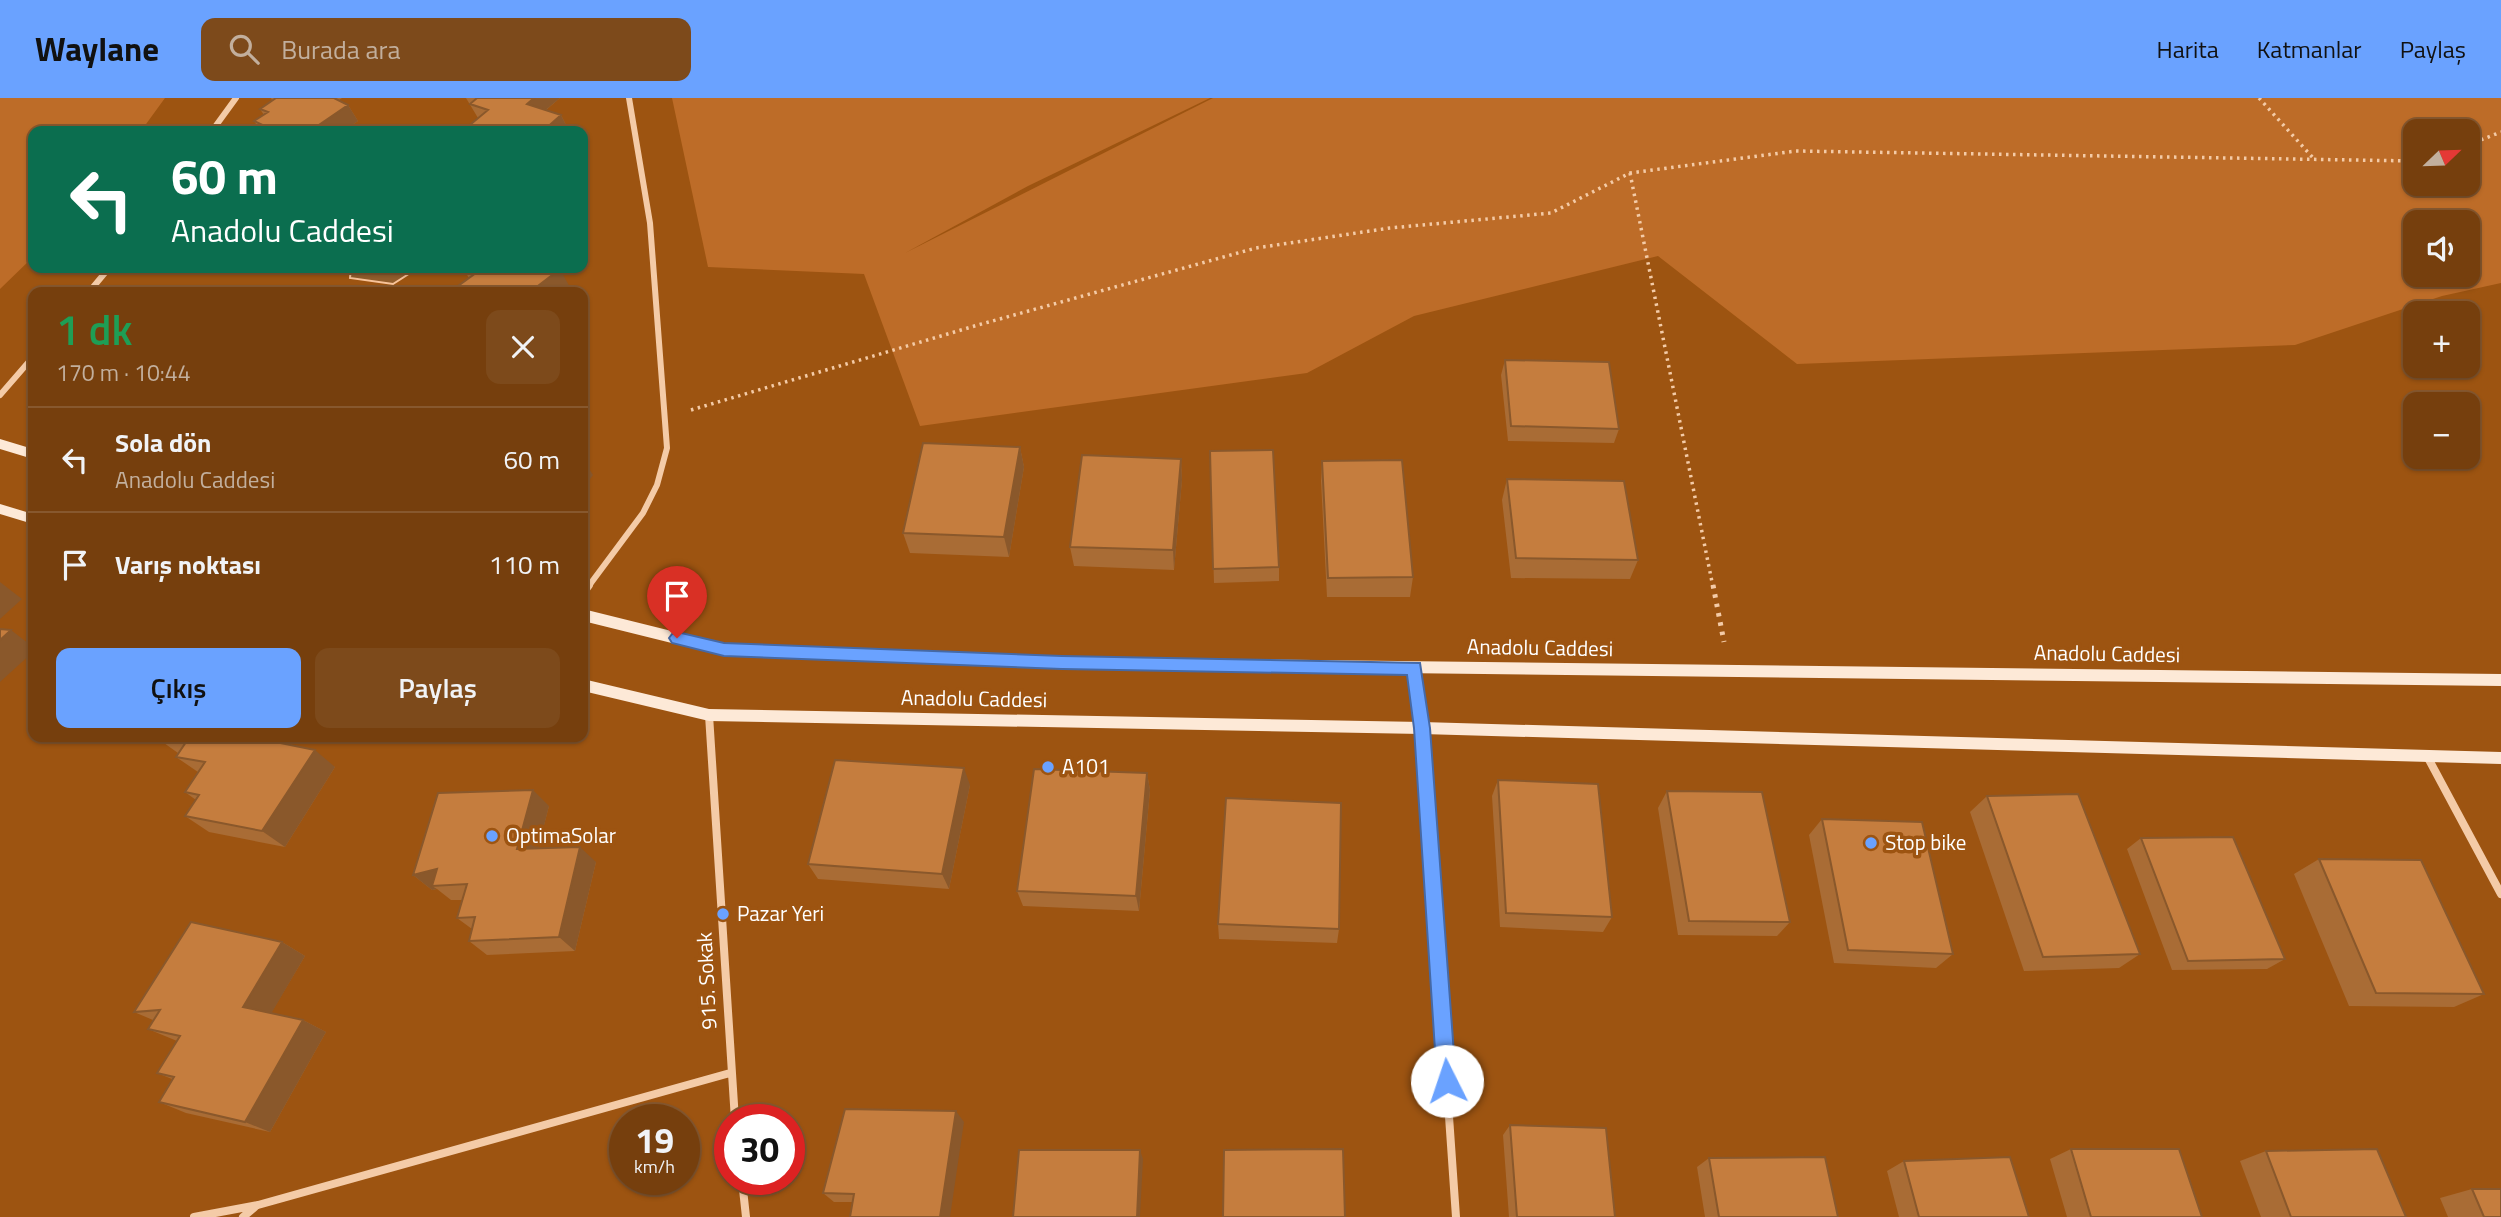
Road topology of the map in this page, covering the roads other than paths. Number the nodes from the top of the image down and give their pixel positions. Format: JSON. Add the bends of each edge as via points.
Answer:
{"nodes":[{"id":1,"x":236,"y":98,"type":"edge"},
{"id":2,"x":629,"y":98,"type":"edge"},
{"id":3,"x":216,"y":126,"type":"edge"},
{"id":4,"x":105,"y":273,"type":"edge"},
{"id":5,"x":93,"y":287,"type":"edge"},
{"id":6,"x":28,"y":363,"type":"edge"},
{"id":7,"x":0,"y":395,"type":"edge"},
{"id":8,"x":0,"y":444,"type":"edge"},
{"id":9,"x":28,"y":452,"type":"edge"},
{"id":10,"x":0,"y":509,"type":"edge"},
{"id":11,"x":28,"y":517,"type":"edge"},
{"id":12,"x":588,"y":586,"type":"edge"},
{"id":13,"x":588,"y":616,"type":"edge"},
{"id":14,"x":1414,"y":668,"type":"junction"},
{"id":15,"x":2501,"y":680,"type":"edge"},
{"id":16,"x":588,"y":686,"type":"edge"},
{"id":17,"x":709,"y":715,"type":"junction"},
{"id":18,"x":1422,"y":728,"type":"junction"},
{"id":19,"x":2427,"y":756,"type":"junction"},
{"id":20,"x":2501,"y":758,"type":"edge"},
{"id":21,"x":2501,"y":894,"type":"edge"},
{"id":22,"x":730,"y":1073,"type":"junction"},
{"id":23,"x":733,"y":1104,"type":"edge"},
{"id":24,"x":744,"y":1195,"type":"edge"},
{"id":25,"x":258,"y":1205,"type":"junction"},
{"id":26,"x":194,"y":1217,"type":"edge"},
{"id":27,"x":243,"y":1217,"type":"edge"},
{"id":28,"x":746,"y":1217,"type":"edge"},
{"id":29,"x":1456,"y":1217,"type":"edge"}],
"edges":[{"from":1,"to":3,"type":"street"},
{"from":2,"to":12,"type":"street","via":[[650,223],[667,448],[643,513]]},
{"from":4,"to":5,"type":"street"},
{"from":6,"to":7,"type":"street"},
{"from":8,"to":9,"type":"main road"},
{"from":10,"to":11,"type":"main road"},
{"from":13,"to":14,"type":"main road","name":"Anadolu Caddesi","via":[[724,650],[1048,662]]},
{"from":14,"to":15,"type":"main road","name":"Anadolu Caddesi"},
{"from":14,"to":18,"type":"street"},
{"from":16,"to":17,"type":"main road","name":"Anadolu Caddesi"},
{"from":17,"to":18,"type":"main road","name":"Anadolu Caddesi"},
{"from":17,"to":22,"type":"street","name":"915. Sokak"},
{"from":18,"to":19,"type":"main road","name":"Anadolu Caddesi"},
{"from":18,"to":29,"type":"street"},
{"from":19,"to":20,"type":"main road","name":"Anadolu Caddesi"},
{"from":19,"to":21,"type":"street"},
{"from":22,"to":23,"type":"street","name":"915. Sokak"},
{"from":22,"to":25,"type":"street"},
{"from":24,"to":28,"type":"street"},
{"from":25,"to":26,"type":"street"},
{"from":25,"to":27,"type":"street"}]}
